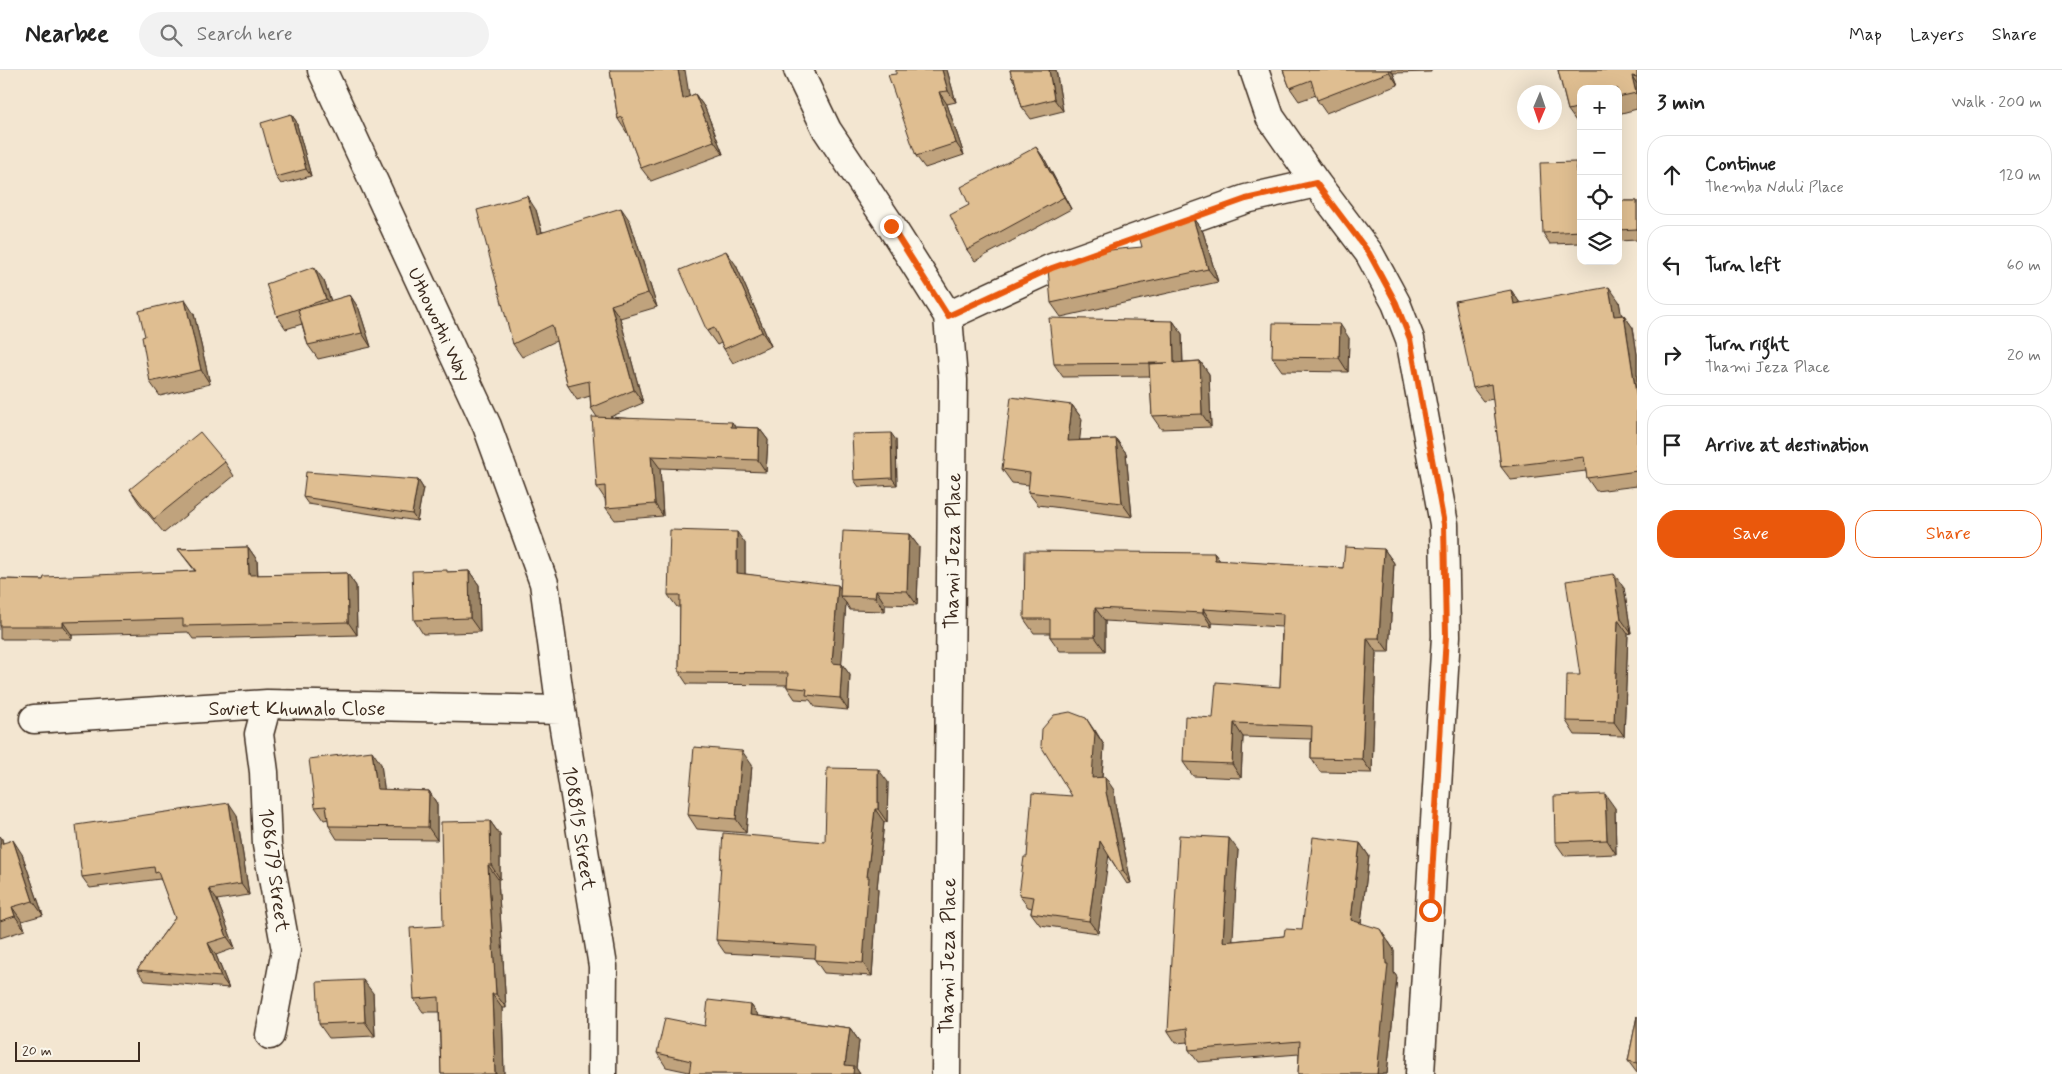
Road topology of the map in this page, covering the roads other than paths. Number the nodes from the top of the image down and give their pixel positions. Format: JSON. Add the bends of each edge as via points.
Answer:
{"nodes":[{"id":1,"x":322,"y":70,"type":"edge"},
{"id":2,"x":798,"y":70,"type":"edge"},
{"id":3,"x":1254,"y":70,"type":"edge"},
{"id":4,"x":1316,"y":183,"type":"junction"},
{"id":5,"x":948,"y":316,"type":"junction"},
{"id":6,"x":544,"y":583,"type":"joint"},
{"id":7,"x":267,"y":704,"type":"junction"},
{"id":8,"x":561,"y":710,"type":"junction"},
{"id":9,"x":34,"y":719,"type":"dead end"},
{"id":10,"x":270,"y":1035,"type":"dead end"},
{"id":11,"x":602,"y":1074,"type":"edge"},
{"id":12,"x":946,"y":1074,"type":"edge"},
{"id":13,"x":1420,"y":1074,"type":"edge"}],
"edges":[{"from":1,"to":6,"type":"street","name":"Uthowothi Way","via":[[487,426]]},
{"from":2,"to":5,"type":"street","name":"Thami Jeza Place","via":[[827,130]]},
{"from":3,"to":4,"type":"street","via":[[1270,118]]},
{"from":4,"to":5,"type":"street","via":[[1246,199],[1052,268]]},
{"from":4,"to":13,"type":"street","via":[[1369,253],[1396,303],[1410,339],[1444,524],[1446,636]]},
{"from":5,"to":12,"type":"street","name":"Thami Jeza Place","via":[[953,380]]},
{"from":6,"to":8,"type":"street","name":"108815 Street"},
{"from":7,"to":8,"type":"street","name":"Soviet Khumalo Close"},
{"from":7,"to":9,"type":"street","name":"Soviet Khumalo Close"},
{"from":7,"to":10,"type":"street","name":"108679 Street","via":[[259,734],[267,845],[286,950]]},
{"from":8,"to":11,"type":"street","name":"108815 Street","via":[[603,966]]}]}
